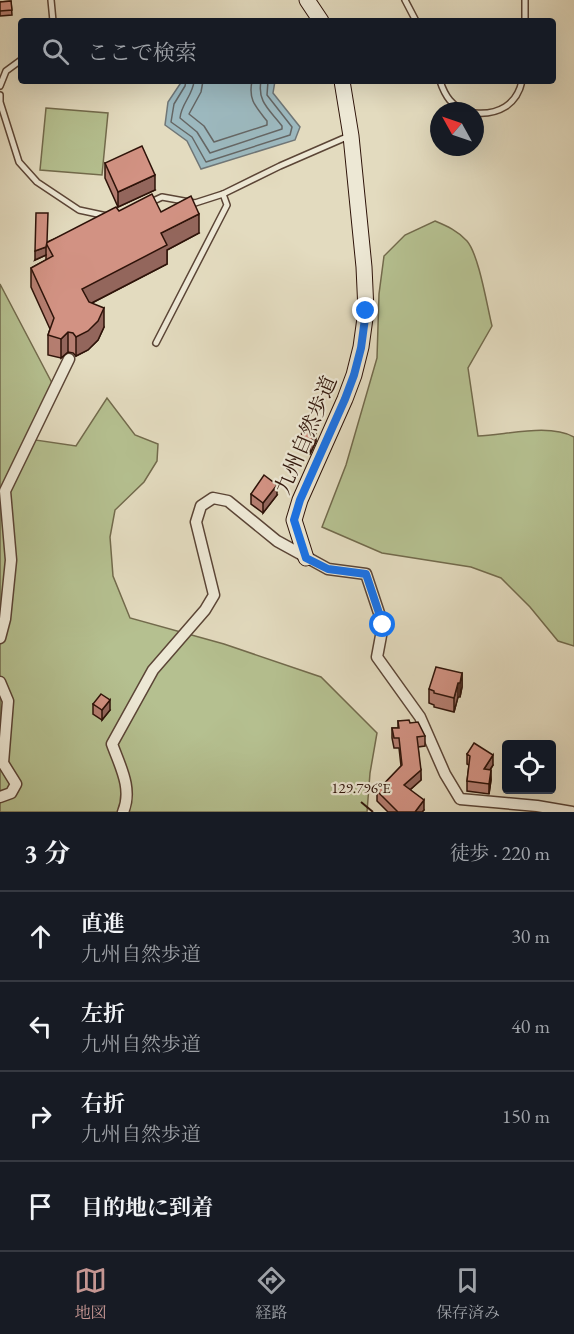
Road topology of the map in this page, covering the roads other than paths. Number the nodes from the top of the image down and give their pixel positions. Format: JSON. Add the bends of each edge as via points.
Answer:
{"nodes":[{"id":1,"x":51,"y":0,"type":"edge"},
{"id":2,"x":307,"y":0,"type":"edge"},
{"id":3,"x":405,"y":0,"type":"edge"},
{"id":4,"x":525,"y":0,"type":"edge"},
{"id":5,"x":53,"y":18,"type":"edge"},
{"id":6,"x":319,"y":18,"type":"edge"},
{"id":7,"x":414,"y":18,"type":"edge"},
{"id":8,"x":525,"y":18,"type":"edge"},
{"id":9,"x":18,"y":62,"type":"edge"},
{"id":10,"x":342,"y":84,"type":"edge"},
{"id":11,"x":441,"y":84,"type":"edge"},
{"id":12,"x":521,"y":84,"type":"edge"},
{"id":13,"x":0,"y":86,"type":"edge"},
{"id":14,"x":0,"y":94,"type":"edge"},
{"id":15,"x":452,"y":102,"type":"edge"},
{"id":16,"x":484,"y":114,"type":"edge"},
{"id":17,"x":351,"y":136,"type":"junction"},
{"id":18,"x":223,"y":194,"type":"junction"},
{"id":19,"x":143,"y":205,"type":"edge"},
{"id":20,"x":116,"y":218,"type":"edge"},
{"id":21,"x":156,"y":343,"type":"dead end"},
{"id":22,"x":69,"y":358,"type":"dead end"},
{"id":23,"x":306,"y":558,"type":"junction"},
{"id":24,"x":0,"y":638,"type":"edge"},
{"id":25,"x":0,"y":682,"type":"edge"},
{"id":26,"x":0,"y":797,"type":"edge"},
{"id":27,"x":123,"y":812,"type":"edge"},
{"id":28,"x":572,"y":812,"type":"edge"}],
"edges":[{"from":1,"to":5,"type":"lane"},
{"from":2,"to":6,"type":"street"},
{"from":3,"to":7,"type":"lane"},
{"from":4,"to":8,"type":"lane"},
{"from":9,"to":13,"type":"lane","via":[[6,71]]},
{"from":10,"to":17,"type":"street","name":"九州自然歩道"},
{"from":11,"to":15,"type":"lane"},
{"from":12,"to":16,"type":"lane","via":[[506,108]]},
{"from":14,"to":20,"type":"lane","via":[[19,162],[38,182],[79,210]]},
{"from":17,"to":18,"type":"lane"},
{"from":17,"to":23,"type":"street","name":"九州自然歩道","via":[[366,311],[354,375],[294,520]]},
{"from":18,"to":19,"type":"lane","via":[[195,203],[162,197]]},
{"from":18,"to":21,"type":"lane","via":[[227,205]]},
{"from":22,"to":24,"type":"street","via":[[5,491],[11,560]]},
{"from":23,"to":27,"type":"street","via":[[277,541],[228,501],[213,498],[201,506],[196,522],[214,595],[153,670],[112,744],[126,782]]},
{"from":23,"to":28,"type":"street","via":[[328,569],[366,574],[383,625],[376,657],[420,717],[460,799]]},
{"from":25,"to":26,"type":"street","via":[[8,701],[3,763],[16,784],[11,793]]}]}
